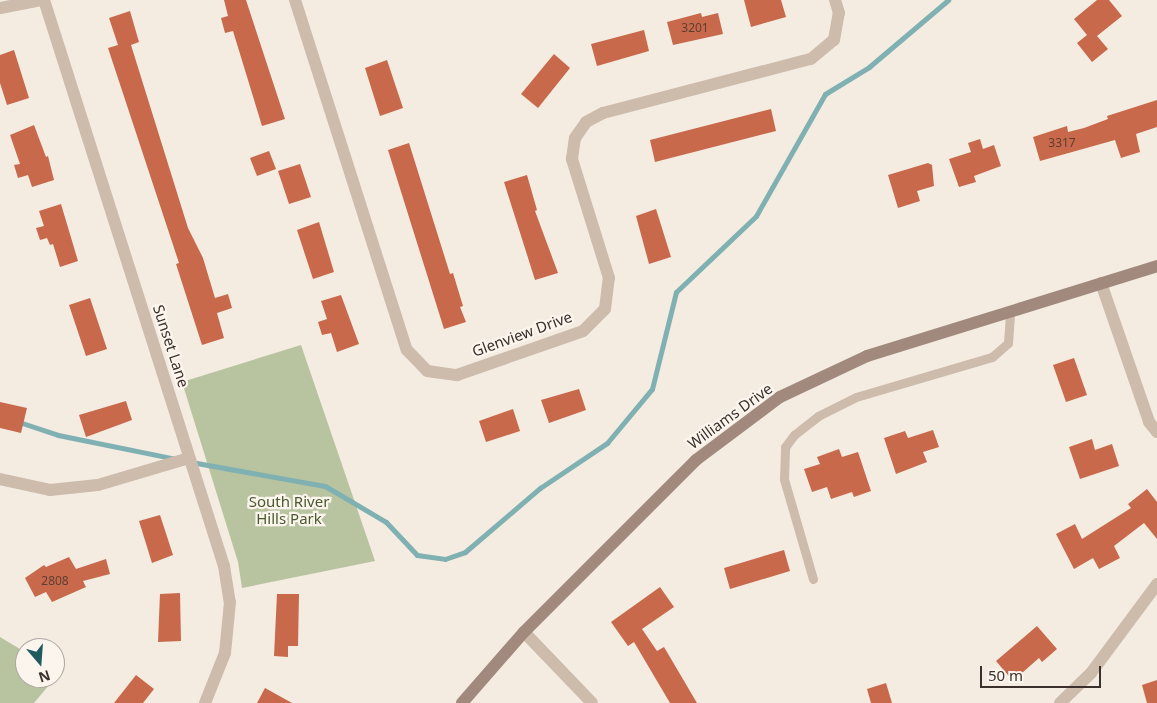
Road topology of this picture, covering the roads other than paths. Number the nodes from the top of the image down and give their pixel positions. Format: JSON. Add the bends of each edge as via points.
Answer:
{"nodes":[{"id":1,"x":42,"y":0,"type":"edge"},
{"id":2,"x":296,"y":0,"type":"edge"},
{"id":3,"x":835,"y":0,"type":"edge"},
{"id":4,"x":0,"y":8,"type":"edge"},
{"id":5,"x":1157,"y":266,"type":"edge"},
{"id":6,"x":1101,"y":283,"type":"junction"},
{"id":7,"x":1010,"y":312,"type":"junction"},
{"id":8,"x":1157,"y":432,"type":"edge"},
{"id":9,"x":190,"y":458,"type":"junction"},
{"id":10,"x":0,"y":479,"type":"edge"},
{"id":11,"x":812,"y":579,"type":"dead end"},
{"id":12,"x":1157,"y":584,"type":"edge"},
{"id":13,"x":524,"y":632,"type":"junction"},
{"id":14,"x":205,"y":703,"type":"edge"},
{"id":15,"x":462,"y":703,"type":"edge"},
{"id":16,"x":592,"y":703,"type":"edge"},
{"id":17,"x":1060,"y":703,"type":"edge"}],
"edges":[{"from":1,"to":4,"type":"street"},
{"from":1,"to":9,"type":"street","name":"Sunset Lane"},
{"from":2,"to":3,"type":"street","name":"Glenview Drive","via":[[407,350],[427,372],[457,375],[583,330],[605,309],[609,278],[572,158],[575,138],[586,122],[603,113],[811,59],[834,40],[839,13]]},
{"from":5,"to":6,"type":"main road","name":"Williams Drive"},
{"from":6,"to":7,"type":"main road","name":"Williams Drive"},
{"from":6,"to":8,"type":"street","via":[[1149,422]]},
{"from":7,"to":11,"type":"lane","via":[[1008,343],[992,357],[856,397],[818,416],[794,436],[786,448],[784,479]]},
{"from":7,"to":13,"type":"main road","name":"Williams Drive","via":[[867,356],[780,397],[696,460]]},
{"from":9,"to":10,"type":"street","via":[[98,485],[50,490]]},
{"from":9,"to":14,"type":"street","name":"Sunset Lane","via":[[224,566],[230,602],[225,653]]},
{"from":12,"to":17,"type":"street","via":[[1091,673]]},
{"from":13,"to":15,"type":"main road","name":"Williams Drive"},
{"from":13,"to":16,"type":"street"}]}
